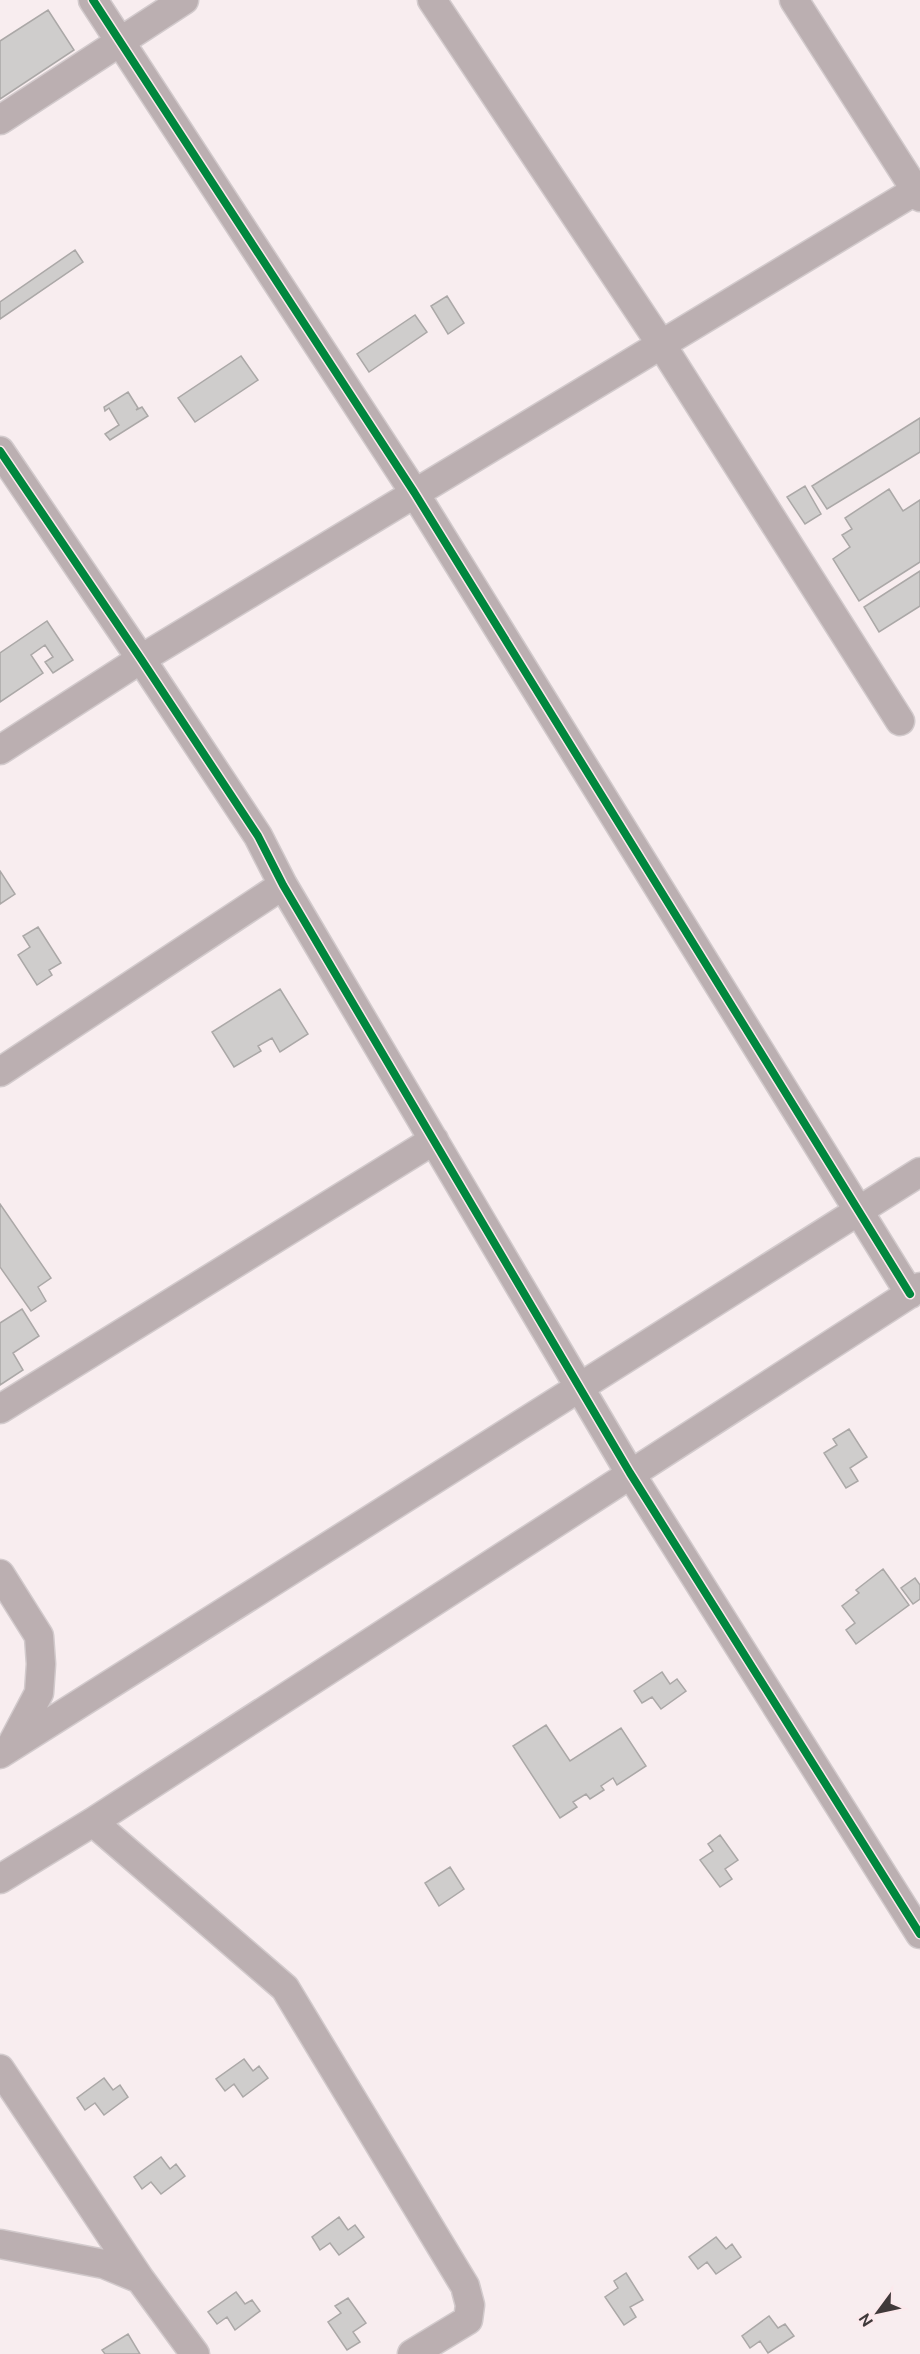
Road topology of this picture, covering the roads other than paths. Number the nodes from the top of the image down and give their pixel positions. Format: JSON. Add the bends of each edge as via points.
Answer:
{"nodes":[{"id":1,"x":93,"y":0,"type":"edge"},
{"id":2,"x":184,"y":0,"type":"edge"},
{"id":3,"x":432,"y":0,"type":"edge"},
{"id":4,"x":794,"y":0,"type":"edge"},
{"id":5,"x":120,"y":42,"type":"junction"},
{"id":6,"x":0,"y":120,"type":"edge"},
{"id":7,"x":918,"y":192,"type":"edge"},
{"id":8,"x":661,"y":344,"type":"junction"},
{"id":9,"x":0,"y":450,"type":"edge"},
{"id":10,"x":414,"y":492,"type":"junction"},
{"id":11,"x":141,"y":659,"type":"junction"},
{"id":12,"x":900,"y":721,"type":"dead end"},
{"id":13,"x":0,"y":750,"type":"edge"},
{"id":14,"x":283,"y":885,"type":"junction"},
{"id":15,"x":0,"y":1072,"type":"edge"},
{"id":16,"x":434,"y":1140,"type":"junction"},
{"id":17,"x":920,"y":1172,"type":"edge"},
{"id":18,"x":859,"y":1211,"type":"junction"},
{"id":19,"x":915,"y":1291,"type":"edge"},
{"id":20,"x":579,"y":1387,"type":"junction"},
{"id":21,"x":0,"y":1409,"type":"edge"},
{"id":22,"x":630,"y":1473,"type":"junction"},
{"id":23,"x":0,"y":1575,"type":"edge"},
{"id":24,"x":3,"y":1756,"type":"edge"},
{"id":25,"x":93,"y":1822,"type":"junction"},
{"id":26,"x":0,"y":1879,"type":"edge"},
{"id":27,"x":920,"y":1934,"type":"edge"},
{"id":28,"x":0,"y":2069,"type":"edge"},
{"id":29,"x":0,"y":2244,"type":"edge"},
{"id":30,"x":140,"y":2279,"type":"junction"},
{"id":31,"x":195,"y":2354,"type":"edge"},
{"id":32,"x":412,"y":2354,"type":"edge"}],
"edges":[{"from":1,"to":5,"type":"street"},
{"from":2,"to":5,"type":"street"},
{"from":3,"to":8,"type":"street"},
{"from":4,"to":7,"type":"street"},
{"from":5,"to":6,"type":"street"},
{"from":5,"to":10,"type":"street"},
{"from":7,"to":8,"type":"street"},
{"from":8,"to":10,"type":"street"},
{"from":8,"to":12,"type":"street"},
{"from":9,"to":11,"type":"street"},
{"from":10,"to":11,"type":"street"},
{"from":10,"to":18,"type":"street"},
{"from":11,"to":13,"type":"street"},
{"from":11,"to":14,"type":"street","via":[[258,837]]},
{"from":14,"to":15,"type":"street"},
{"from":14,"to":16,"type":"street"},
{"from":16,"to":20,"type":"street"},
{"from":16,"to":21,"type":"street"},
{"from":17,"to":18,"type":"street"},
{"from":18,"to":19,"type":"street"},
{"from":18,"to":20,"type":"street"},
{"from":19,"to":22,"type":"street"},
{"from":20,"to":22,"type":"street"},
{"from":20,"to":24,"type":"street"},
{"from":22,"to":25,"type":"street"},
{"from":22,"to":27,"type":"street"},
{"from":23,"to":24,"type":"street","via":[[39,1636],[41,1664],[39,1693]]},
{"from":25,"to":26,"type":"street"},
{"from":25,"to":32,"type":"street","via":[[285,1988],[465,2286],[470,2305],[468,2320]]},
{"from":28,"to":30,"type":"street"},
{"from":29,"to":30,"type":"street","via":[[104,2264]]},
{"from":30,"to":31,"type":"street"}]}
